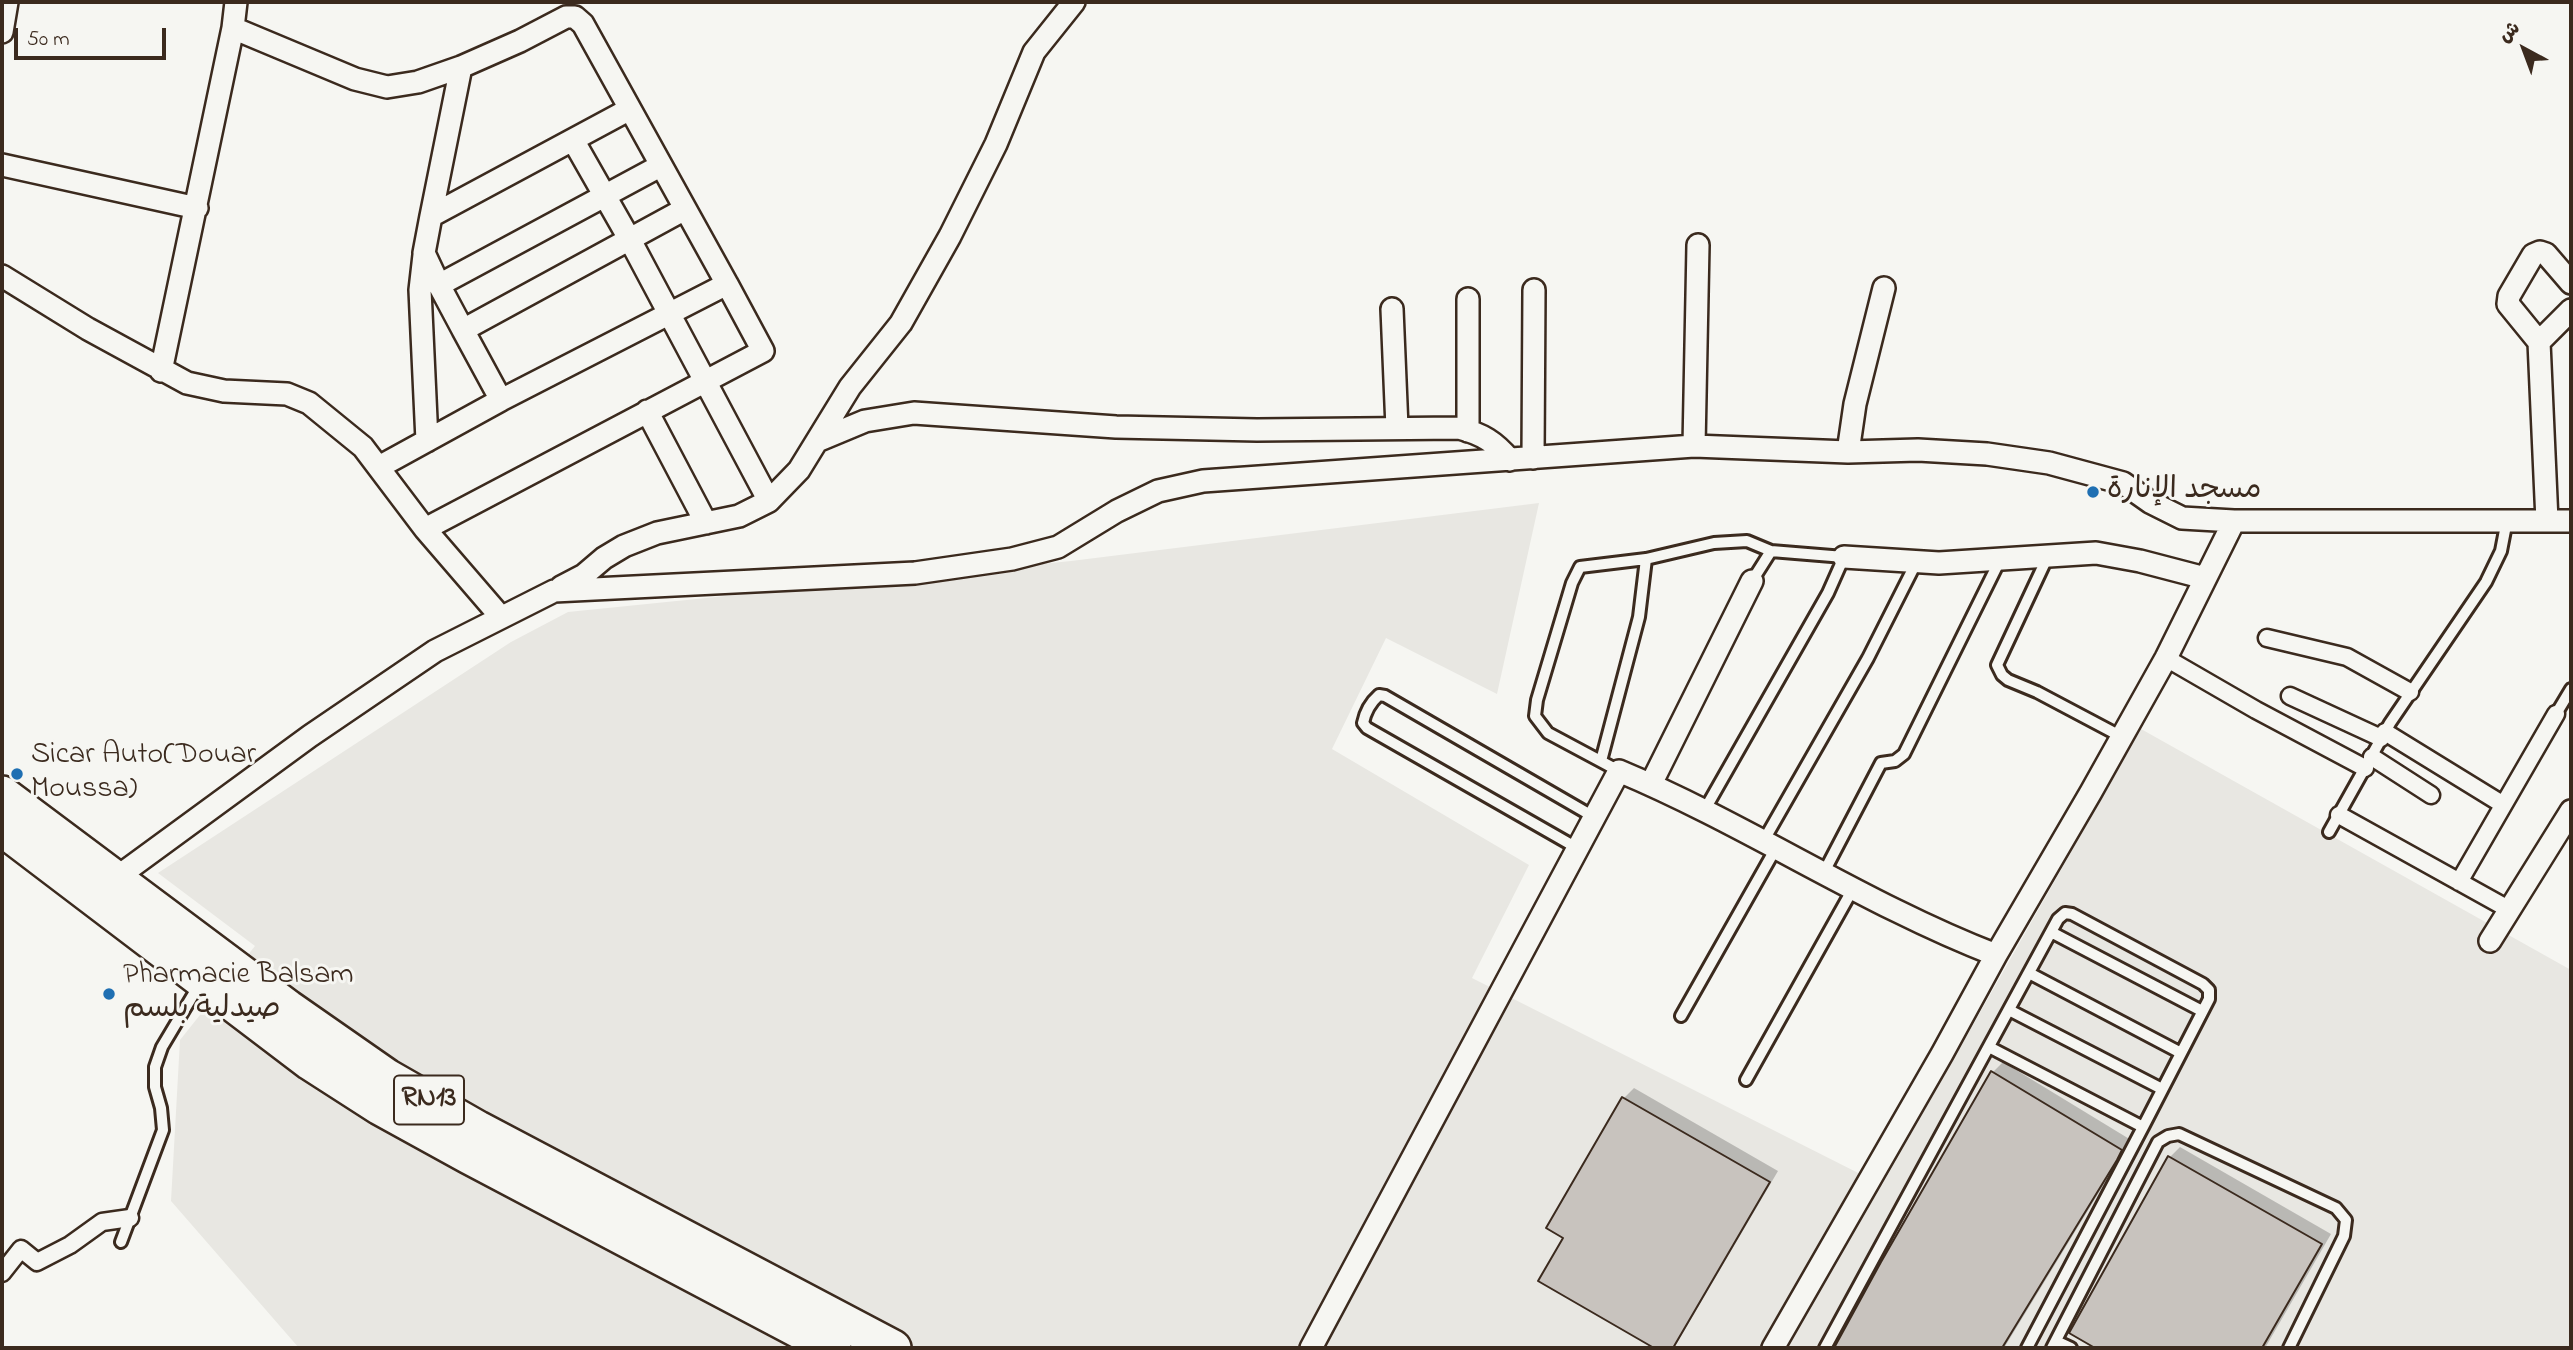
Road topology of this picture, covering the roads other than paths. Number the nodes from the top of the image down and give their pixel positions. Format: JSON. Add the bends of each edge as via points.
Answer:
{"nodes":[{"id":1,"x":7,"y":2,"type":"edge"},
{"id":2,"x":236,"y":2,"type":"edge"},
{"id":3,"x":1074,"y":2,"type":"edge"},
{"id":4,"x":233,"y":28,"type":"junction"},
{"id":5,"x":2,"y":32,"type":"edge"},
{"id":6,"x":461,"y":67,"type":"junction"},
{"id":7,"x":630,"y":109,"type":"junction"},
{"id":8,"x":573,"y":140,"type":"junction"},
{"id":9,"x":2,"y":165,"type":"edge"},
{"id":10,"x":660,"y":166,"type":"junction"},
{"id":11,"x":605,"y":196,"type":"junction"},
{"id":12,"x":197,"y":208,"type":"junction"},
{"id":13,"x":685,"y":209,"type":"junction"},
{"id":14,"x":431,"y":216,"type":"junction"},
{"id":15,"x":630,"y":240,"type":"junction"},
{"id":16,"x":1698,"y":245,"type":"dead end"},
{"id":17,"x":424,"y":253,"type":"junction"},
{"id":18,"x":2,"y":276,"type":"edge"},
{"id":19,"x":2571,"y":283,"type":"edge"},
{"id":20,"x":727,"y":284,"type":"junction"},
{"id":21,"x":439,"y":285,"type":"junction"},
{"id":22,"x":1884,"y":288,"type":"dead end"},
{"id":23,"x":1534,"y":290,"type":"dead end"},
{"id":24,"x":1468,"y":299,"type":"dead end"},
{"id":25,"x":1392,"y":309,"type":"dead end"},
{"id":26,"x":2571,"y":310,"type":"edge"},
{"id":27,"x":669,"y":314,"type":"junction"},
{"id":28,"x":463,"y":330,"type":"junction"},
{"id":29,"x":2539,"y":341,"type":"junction"},
{"id":30,"x":161,"y":370,"type":"junction"},
{"id":31,"x":704,"y":381,"type":"junction"},
{"id":32,"x":501,"y":400,"type":"junction"},
{"id":33,"x":647,"y":411,"type":"junction"},
{"id":34,"x":1397,"y":428,"type":"junction"},
{"id":35,"x":1468,"y":431,"type":"junction"},
{"id":36,"x":427,"y":441,"type":"junction"},
{"id":37,"x":817,"y":441,"type":"junction"},
{"id":38,"x":1694,"y":446,"type":"junction"},
{"id":39,"x":1848,"y":452,"type":"junction"},
{"id":40,"x":1533,"y":458,"type":"junction"},
{"id":41,"x":1510,"y":460,"type":"junction"},
{"id":42,"x":379,"y":467,"type":"junction"},
{"id":43,"x":769,"y":501,"type":"junction"},
{"id":44,"x":2507,"y":520,"type":"junction"},
{"id":45,"x":2547,"y":520,"type":"junction"},
{"id":46,"x":2571,"y":521,"type":"edge"},
{"id":47,"x":2234,"y":522,"type":"junction"},
{"id":48,"x":706,"y":523,"type":"junction"},
{"id":49,"x":425,"y":529,"type":"junction"},
{"id":50,"x":1771,"y":551,"type":"junction"},
{"id":51,"x":2048,"y":555,"type":"junction"},
{"id":52,"x":1844,"y":557,"type":"junction"},
{"id":53,"x":2001,"y":558,"type":"junction"},
{"id":54,"x":1646,"y":559,"type":"junction"},
{"id":55,"x":1917,"y":561,"type":"junction"},
{"id":56,"x":2205,"y":578,"type":"junction"},
{"id":57,"x":1752,"y":581,"type":"joint"},
{"id":58,"x":554,"y":590,"type":"junction"},
{"id":59,"x":499,"y":617,"type":"junction"},
{"id":60,"x":2267,"y":638,"type":"dead end"},
{"id":61,"x":2166,"y":658,"type":"junction"},
{"id":62,"x":2571,"y":690,"type":"edge"},
{"id":63,"x":2410,"y":692,"type":"junction"},
{"id":64,"x":2290,"y":696,"type":"dead end"},
{"id":65,"x":2556,"y":714,"type":"joint"},
{"id":66,"x":2383,"y":735,"type":"junction"},
{"id":67,"x":2122,"y":737,"type":"junction"},
{"id":68,"x":2369,"y":762,"type":"junction"},
{"id":69,"x":1610,"y":766,"type":"junction"},
{"id":70,"x":1651,"y":785,"type":"junction"},
{"id":71,"x":2,"y":794,"type":"edge"},
{"id":72,"x":2431,"y":795,"type":"dead end"},
{"id":73,"x":2502,"y":804,"type":"junction"},
{"id":74,"x":1704,"y":811,"type":"junction"},
{"id":75,"x":2571,"y":811,"type":"edge"},
{"id":76,"x":2339,"y":815,"type":"junction"},
{"id":77,"x":1594,"y":817,"type":"junction"},
{"id":78,"x":2,"y":828,"type":"edge"},
{"id":79,"x":2329,"y":832,"type":"dead end"},
{"id":80,"x":1770,"y":844,"type":"junction"},
{"id":81,"x":1577,"y":848,"type":"junction"},
{"id":82,"x":1824,"y":873,"type":"junction"},
{"id":83,"x":116,"y":878,"type":"junction"},
{"id":84,"x":2459,"y":882,"type":"junction"},
{"id":85,"x":1854,"y":887,"type":"junction"},
{"id":86,"x":2510,"y":910,"type":"junction"},
{"id":87,"x":2051,"y":932,"type":"junction"},
{"id":88,"x":2490,"y":941,"type":"dead end"},
{"id":89,"x":1996,"y":955,"type":"junction"},
{"id":90,"x":2029,"y":973,"type":"junction"},
{"id":91,"x":202,"y":979,"type":"junction"},
{"id":92,"x":2009,"y":1010,"type":"junction"},
{"id":93,"x":2202,"y":1011,"type":"junction"},
{"id":94,"x":1681,"y":1016,"type":"dead end"},
{"id":95,"x":1989,"y":1047,"type":"junction"},
{"id":96,"x":2181,"y":1053,"type":"junction"},
{"id":97,"x":1746,"y":1080,"type":"dead end"},
{"id":98,"x":2162,"y":1089,"type":"junction"},
{"id":99,"x":2143,"y":1127,"type":"junction"},
{"id":100,"x":130,"y":1218,"type":"junction"},
{"id":101,"x":121,"y":1242,"type":"dead end"},
{"id":102,"x":2,"y":1273,"type":"edge"},
{"id":103,"x":2054,"y":1344,"type":"edge"},
{"id":104,"x":832,"y":1348,"type":"edge"},
{"id":105,"x":893,"y":1348,"type":"edge"},
{"id":106,"x":1311,"y":1348,"type":"edge"},
{"id":107,"x":1773,"y":1348,"type":"edge"},
{"id":108,"x":1825,"y":1348,"type":"edge"},
{"id":109,"x":2027,"y":1348,"type":"edge"},
{"id":110,"x":2071,"y":1348,"type":"edge"},
{"id":111,"x":2289,"y":1348,"type":"edge"}],
"edges":[{"from":1,"to":5,"type":"street"},
{"from":2,"to":4,"type":"street"},
{"from":3,"to":37,"type":"street","via":[[1034,52],[984,167],[901,323],[850,387]]},
{"from":4,"to":6,"type":"street","via":[[355,79],[387,87]]},
{"from":4,"to":12,"type":"street"},
{"from":6,"to":7,"type":"street","via":[[566,17],[575,17]]},
{"from":6,"to":14,"type":"street"},
{"from":7,"to":8,"type":"street"},
{"from":7,"to":10,"type":"street"},
{"from":8,"to":11,"type":"street"},
{"from":8,"to":14,"type":"street"},
{"from":9,"to":12,"type":"street"},
{"from":10,"to":11,"type":"street"},
{"from":10,"to":13,"type":"street"},
{"from":11,"to":15,"type":"street"},
{"from":11,"to":21,"type":"street"},
{"from":12,"to":30,"type":"street"},
{"from":13,"to":15,"type":"street"},
{"from":13,"to":20,"type":"street"},
{"from":14,"to":17,"type":"street"},
{"from":15,"to":27,"type":"street"},
{"from":15,"to":28,"type":"street"},
{"from":16,"to":38,"type":"street"},
{"from":17,"to":21,"type":"street"},
{"from":17,"to":36,"type":"street","via":[[420,290]]},
{"from":18,"to":30,"type":"street"},
{"from":19,"to":29,"type":"street","via":[[2540,252],[2533,255],[2509,296],[2513,312]]},
{"from":20,"to":27,"type":"street"},
{"from":20,"to":31,"type":"street","via":[[763,351]]},
{"from":21,"to":28,"type":"street"},
{"from":22,"to":39,"type":"street"},
{"from":23,"to":40,"type":"street"},
{"from":24,"to":35,"type":"street"},
{"from":25,"to":34,"type":"street"},
{"from":26,"to":29,"type":"street"},
{"from":27,"to":31,"type":"street"},
{"from":27,"to":32,"type":"street"},
{"from":28,"to":32,"type":"street"},
{"from":29,"to":45,"type":"street"},
{"from":30,"to":42,"type":"street","via":[[187,383],[224,391],[287,394],[309,403]]},
{"from":31,"to":33,"type":"street"},
{"from":31,"to":43,"type":"street"},
{"from":32,"to":36,"type":"street"},
{"from":33,"to":48,"type":"street"},
{"from":33,"to":49,"type":"street"},
{"from":34,"to":35,"type":"street"},
{"from":34,"to":37,"type":"street","via":[[1116,427],[914,413],[865,421]]},
{"from":35,"to":41,"type":"street","via":[[1486,437]]},
{"from":36,"to":42,"type":"street"},
{"from":37,"to":43,"type":"street","via":[[799,470]]},
{"from":38,"to":39,"type":"street"},
{"from":38,"to":40,"type":"street"},
{"from":39,"to":47,"type":"street","via":[[1987,454],[2049,463],[2123,483],[2182,518]]},
{"from":40,"to":41,"type":"street"},
{"from":41,"to":58,"type":"street","via":[[1203,481],[1158,491],[1058,547],[1012,559],[915,573]]},
{"from":42,"to":49,"type":"street"},
{"from":43,"to":48,"type":"street","via":[[739,516]]},
{"from":44,"to":45,"type":"street"},
{"from":44,"to":47,"type":"street"},
{"from":44,"to":63,"type":"lane","via":[[2501,551],[2486,582]]},
{"from":45,"to":46,"type":"street"},
{"from":47,"to":56,"type":"street"},
{"from":48,"to":58,"type":"street","via":[[657,533],[624,546]]},
{"from":49,"to":59,"type":"street"},
{"from":50,"to":52,"type":"lane"},
{"from":50,"to":54,"type":"lane","via":[[1747,541],[1714,543]]},
{"from":50,"to":57,"type":"lane"},
{"from":51,"to":53,"type":"street"},
{"from":51,"to":56,"type":"street","via":[[2096,553]]},
{"from":51,"to":67,"type":"lane","via":[[1997,665],[2008,680]]},
{"from":52,"to":55,"type":"street"},
{"from":52,"to":74,"type":"lane"},
{"from":53,"to":55,"type":"street"},
{"from":53,"to":82,"type":"lane","via":[[1904,754],[1881,763]]},
{"from":54,"to":69,"type":"lane"},
{"from":54,"to":69,"type":"lane","via":[[1590,565],[1575,574],[1537,700],[1535,716],[1548,733]]},
{"from":55,"to":80,"type":"lane"},
{"from":56,"to":61,"type":"street"},
{"from":57,"to":70,"type":"street"},
{"from":58,"to":59,"type":"street"},
{"from":59,"to":83,"type":"street","via":[[435,651]]},
{"from":60,"to":63,"type":"street","via":[[2347,657]]},
{"from":61,"to":67,"type":"street"},
{"from":61,"to":68,"type":"street"},
{"from":62,"to":65,"type":"lane"},
{"from":63,"to":66,"type":"lane"},
{"from":64,"to":66,"type":"street"},
{"from":65,"to":73,"type":"street"},
{"from":66,"to":68,"type":"lane"},
{"from":66,"to":73,"type":"street"},
{"from":67,"to":89,"type":"street"},
{"from":68,"to":72,"type":"street"},
{"from":68,"to":76,"type":"lane"},
{"from":69,"to":70,"type":"street"},
{"from":69,"to":77,"type":"street"},
{"from":70,"to":74,"type":"street"},
{"from":71,"to":83,"type":"main road","number":"RN13"},
{"from":73,"to":84,"type":"street"},
{"from":74,"to":80,"type":"street"},
{"from":75,"to":86,"type":"street"},
{"from":76,"to":79,"type":"lane"},
{"from":76,"to":84,"type":"street"},
{"from":77,"to":81,"type":"street"},
{"from":77,"to":81,"type":"lane","via":[[1385,696],[1375,699],[1364,717],[1367,728]]},
{"from":78,"to":91,"type":"main road","number":"RN13"},
{"from":80,"to":82,"type":"street"},
{"from":80,"to":94,"type":"lane"},
{"from":81,"to":106,"type":"street"},
{"from":82,"to":85,"type":"street"},
{"from":83,"to":105,"type":"main road","number":"RN13","via":[[298,1016],[387,1076],[478,1129]]},
{"from":84,"to":86,"type":"street"},
{"from":85,"to":89,"type":"street"},
{"from":85,"to":97,"type":"lane"},
{"from":86,"to":88,"type":"street"},
{"from":87,"to":90,"type":"lane"},
{"from":87,"to":93,"type":"lane"},
{"from":87,"to":93,"type":"lane","via":[[2058,919],[2072,914],[2203,984],[2209,999]]},
{"from":89,"to":107,"type":"street"},
{"from":90,"to":92,"type":"lane"},
{"from":90,"to":96,"type":"lane"},
{"from":91,"to":100,"type":"lane","via":[[162,1047],[155,1068],[163,1130]]},
{"from":91,"to":104,"type":"main road","number":"RN13","via":[[310,1062],[380,1107]]},
{"from":92,"to":95,"type":"lane"},
{"from":92,"to":98,"type":"lane"},
{"from":93,"to":96,"type":"lane"},
{"from":95,"to":99,"type":"lane"},
{"from":95,"to":108,"type":"lane"},
{"from":96,"to":98,"type":"lane"},
{"from":98,"to":99,"type":"lane"},
{"from":99,"to":109,"type":"lane"},
{"from":100,"to":101,"type":"lane"},
{"from":100,"to":102,"type":"street","via":[[102,1222],[37,1262],[21,1250]]},
{"from":103,"to":110,"type":"lane"},
{"from":103,"to":111,"type":"lane","via":[[2158,1142],[2179,1134],[2336,1208],[2346,1220],[2344,1236]]}]}
